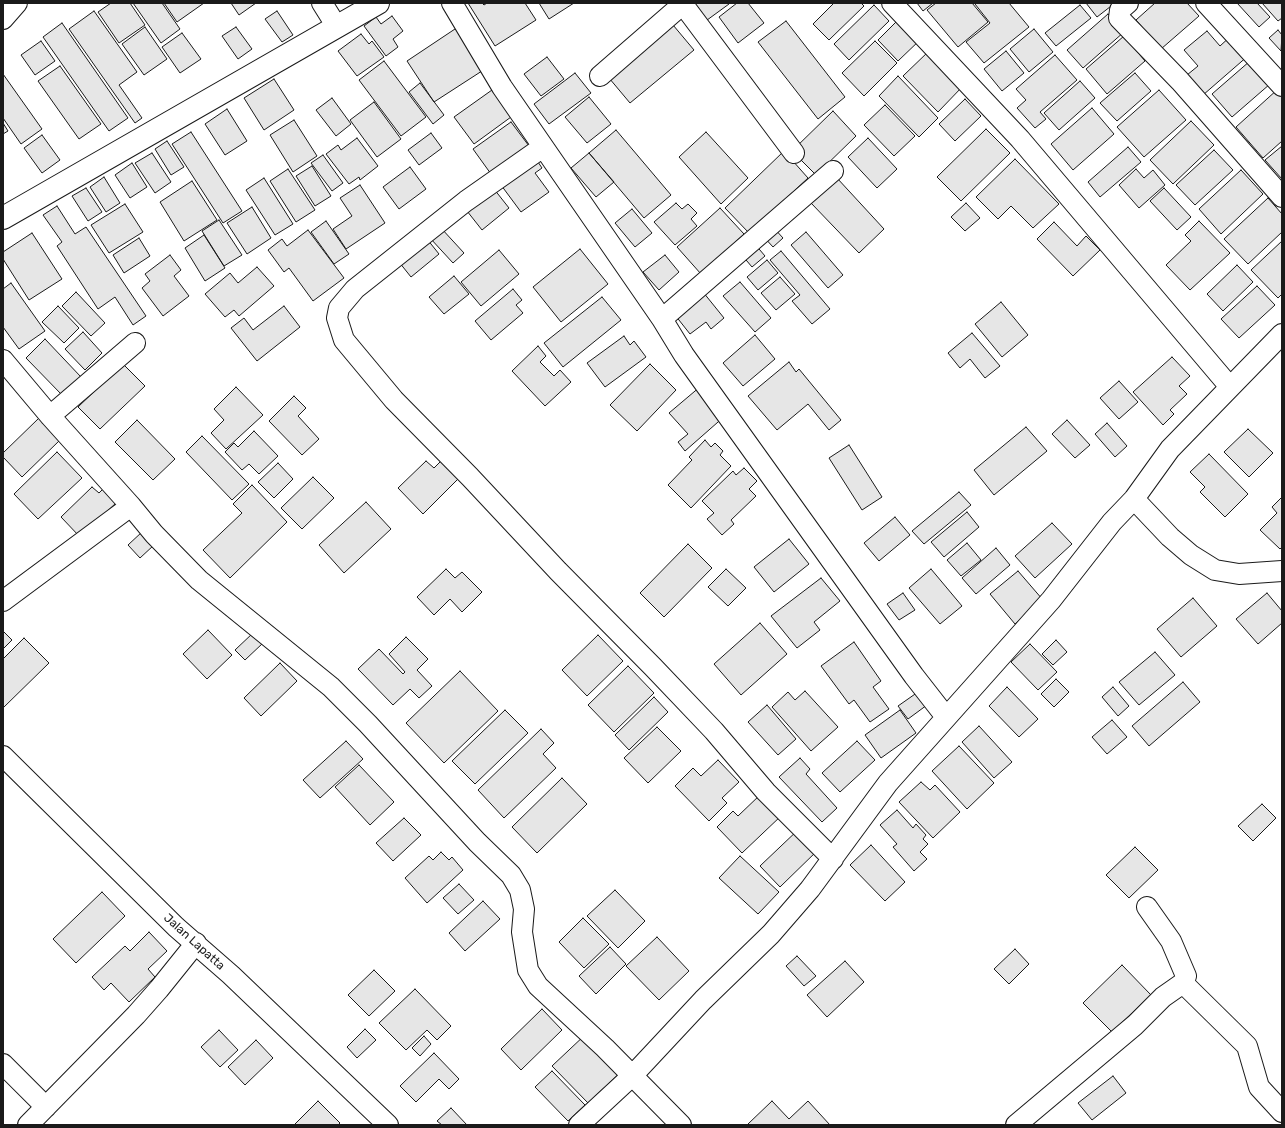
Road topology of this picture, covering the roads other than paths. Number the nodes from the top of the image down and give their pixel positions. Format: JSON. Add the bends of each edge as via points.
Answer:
{"nodes":[{"id":1,"x":17,"y":3,"type":"edge"},
{"id":2,"x":322,"y":3,"type":"edge"},
{"id":3,"x":378,"y":3,"type":"edge"},
{"id":4,"x":452,"y":3,"type":"edge"},
{"id":5,"x":682,"y":3,"type":"edge"},
{"id":6,"x":892,"y":3,"type":"edge"},
{"id":7,"x":1128,"y":3,"type":"edge"},
{"id":8,"x":1206,"y":3,"type":"edge"},
{"id":9,"x":3,"y":19,"type":"edge"},
{"id":10,"x":337,"y":27,"type":"junction"},
{"id":11,"x":600,"y":76,"type":"dead end"},
{"id":12,"x":1282,"y":86,"type":"edge"},
{"id":13,"x":543,"y":147,"type":"junction"},
{"id":14,"x":794,"y":154,"type":"dead end"},
{"id":15,"x":833,"y":171,"type":"dead end"},
{"id":16,"x":1282,"y":197,"type":"edge"},
{"id":17,"x":4,"y":215,"type":"edge"},
{"id":18,"x":662,"y":320,"type":"junction"},
{"id":19,"x":1282,"y":334,"type":"edge"},
{"id":20,"x":136,"y":343,"type":"dead end"},
{"id":21,"x":3,"y":360,"type":"edge"},
{"id":22,"x":1230,"y":387,"type":"junction"},
{"id":23,"x":50,"y":416,"type":"junction"},
{"id":24,"x":1134,"y":498,"type":"junction"},
{"id":25,"x":131,"y":506,"type":"junction"},
{"id":26,"x":1282,"y":571,"type":"edge"},
{"id":27,"x":3,"y":601,"type":"edge"},
{"id":28,"x":946,"y":718,"type":"junction"},
{"id":29,"x":3,"y":756,"type":"edge"},
{"id":30,"x":833,"y":859,"type":"junction"},
{"id":31,"x":1147,"y":907,"type":"dead end"},
{"id":32,"x":196,"y":943,"type":"junction"},
{"id":33,"x":1183,"y":984,"type":"junction"},
{"id":34,"x":3,"y":1064,"type":"edge"},
{"id":35,"x":632,"y":1076,"type":"junction"},
{"id":36,"x":46,"y":1107,"type":"junction"},
{"id":37,"x":1282,"y":1112,"type":"edge"},
{"id":38,"x":28,"y":1125,"type":"edge"},
{"id":39,"x":388,"y":1125,"type":"edge"},
{"id":40,"x":579,"y":1125,"type":"edge"},
{"id":41,"x":681,"y":1125,"type":"edge"},
{"id":42,"x":1016,"y":1125,"type":"edge"}],
"edges":[{"from":1,"to":9,"type":"street"},
{"from":2,"to":10,"type":"street"},
{"from":3,"to":10,"type":"main road"},
{"from":4,"to":13,"type":"street","via":[[502,87]]},
{"from":5,"to":11,"type":"street"},
{"from":5,"to":14,"type":"street"},
{"from":6,"to":22,"type":"street","via":[[1020,139]]},
{"from":7,"to":16,"type":"street","via":[[1120,10],[1119,18],[1180,82]]},
{"from":8,"to":12,"type":"street"},
{"from":10,"to":17,"type":"main road"},
{"from":13,"to":18,"type":"street"},
{"from":13,"to":30,"type":"street","via":[[466,200],[355,289],[339,308],[337,318],[344,340],[394,400],[558,572],[658,672],[714,731],[766,792]]},
{"from":15,"to":18,"type":"street"},
{"from":18,"to":28,"type":"street","via":[[710,393]]},
{"from":19,"to":22,"type":"street"},
{"from":20,"to":23,"type":"street"},
{"from":21,"to":23,"type":"street"},
{"from":22,"to":24,"type":"street","via":[[1170,449]]},
{"from":23,"to":25,"type":"street"},
{"from":24,"to":26,"type":"street","via":[[1170,537],[1215,570],[1239,574]]},
{"from":24,"to":28,"type":"street","via":[[1021,634]]},
{"from":25,"to":27,"type":"street"},
{"from":25,"to":35,"type":"street","via":[[154,534],[199,580],[331,687],[510,875],[520,890],[524,909],[522,932],[528,970],[538,986]]},
{"from":28,"to":30,"type":"street","via":[[888,783]]},
{"from":29,"to":32,"type":"street","name":"Jalan Lapatta","via":[[176,927]]},
{"from":30,"to":35,"type":"street","via":[[771,934],[703,1000]]},
{"from":31,"to":33,"type":"street","via":[[1171,941],[1186,976]]},
{"from":32,"to":36,"type":"street","via":[[136,1015]]},
{"from":32,"to":39,"type":"street","name":"Jalan Lapatta"},
{"from":33,"to":37,"type":"street","via":[[1247,1046],[1259,1087]]},
{"from":33,"to":42,"type":"street","via":[[1163,997],[1135,1025]]},
{"from":34,"to":36,"type":"street"},
{"from":35,"to":40,"type":"street"},
{"from":35,"to":41,"type":"street"},
{"from":36,"to":38,"type":"street"}]}
